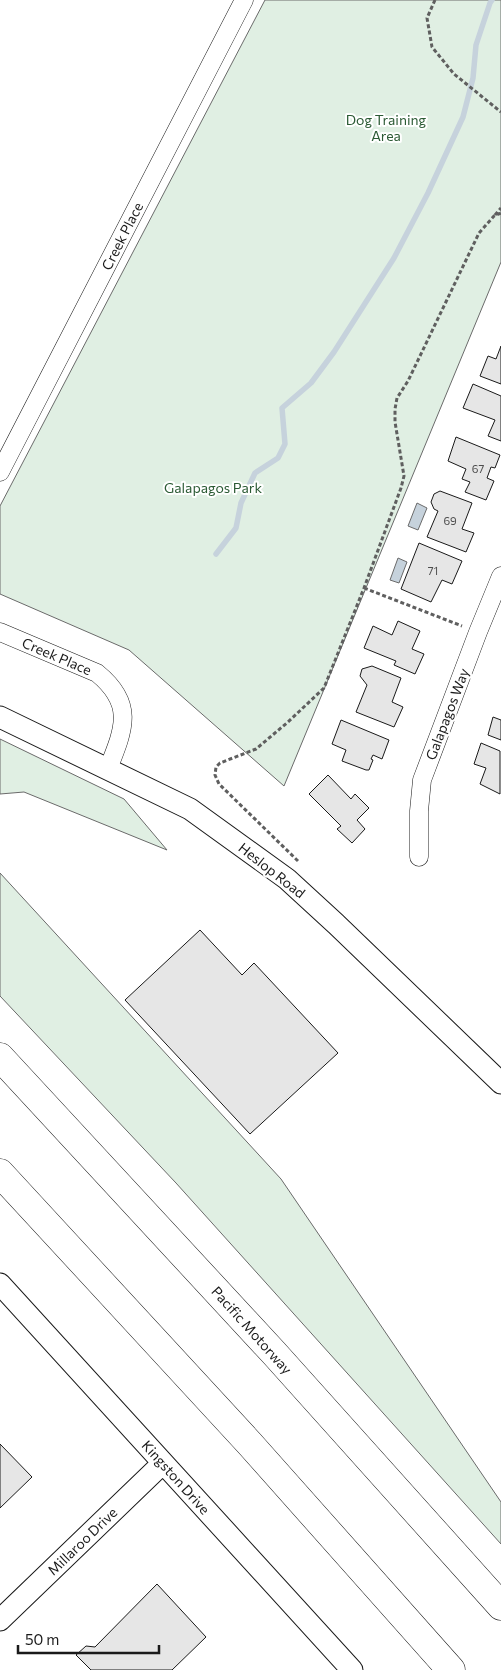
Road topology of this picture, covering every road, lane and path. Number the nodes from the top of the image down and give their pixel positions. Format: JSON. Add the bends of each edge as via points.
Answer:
{"nodes":[{"id":1,"x":244,"y":0,"type":"edge"},
{"id":2,"x":435,"y":0,"type":"edge"},
{"id":3,"x":501,"y":112,"type":"edge"},
{"id":4,"x":501,"y":208,"type":"edge"},
{"id":5,"x":501,"y":213,"type":"edge"},
{"id":6,"x":494,"y":216,"type":"junction"},
{"id":7,"x":0,"y":472,"type":"edge"},
{"id":8,"x":501,"y":576,"type":"edge"},
{"id":9,"x":364,"y":588,"type":"junction"},
{"id":10,"x":493,"y":618,"type":"edge"},
{"id":11,"x":0,"y":632,"type":"edge"},
{"id":12,"x":478,"y":632,"type":"junction"},
{"id":13,"x":0,"y":717,"type":"edge"},
{"id":14,"x":108,"y":768,"type":"junction"},
{"id":15,"x":419,"y":857,"type":"dead end"},
{"id":16,"x":287,"y":879,"type":"junction"},
{"id":17,"x":0,"y":1057,"type":"edge"},
{"id":18,"x":501,"y":1083,"type":"edge"},
{"id":19,"x":0,"y":1173,"type":"edge"},
{"id":20,"x":0,"y":1284,"type":"edge"},
{"id":21,"x":163,"y":1463,"type":"junction"},
{"id":22,"x":501,"y":1606,"type":"edge"},
{"id":23,"x":0,"y":1620,"type":"edge"},
{"id":24,"x":352,"y":1670,"type":"edge"},
{"id":25,"x":451,"y":1670,"type":"edge"}],
"edges":[{"from":1,"to":7,"type":"street","name":"Creek Place"},
{"from":2,"to":3,"type":"path","via":[[427,18],[432,47],[454,74]]},
{"from":4,"to":6,"type":"path"},
{"from":5,"to":6,"type":"path"},
{"from":6,"to":9,"type":"path","via":[[479,233],[397,398],[395,422],[404,476]]},
{"from":8,"to":10,"type":"street","name":"Galapagos Way"},
{"from":9,"to":12,"type":"path"},
{"from":9,"to":16,"type":"path","via":[[324,688],[256,749],[216,767],[219,784],[298,860]]},
{"from":10,"to":12,"type":"street","name":"Galapagos Way"},
{"from":11,"to":14,"type":"street","name":"Creek Place","via":[[97,673],[111,684],[120,699],[124,716]]},
{"from":12,"to":15,"type":"street","name":"Galapagos Way","via":[[422,780]]},
{"from":13,"to":14,"type":"street","name":"Heslop Road"},
{"from":14,"to":16,"type":"street","name":"Heslop Road","via":[[190,810]]},
{"from":16,"to":18,"type":"street","name":"Heslop Road"},
{"from":17,"to":22,"type":"highway","name":"Pacific Motorway","via":[[274,1353]]},
{"from":19,"to":25,"type":"highway","via":[[250,1444]]},
{"from":20,"to":21,"type":"street","name":"Kingston Drive"},
{"from":21,"to":23,"type":"street","name":"Millaroo Drive"},
{"from":21,"to":24,"type":"street","name":"Kingston Drive"}]}
